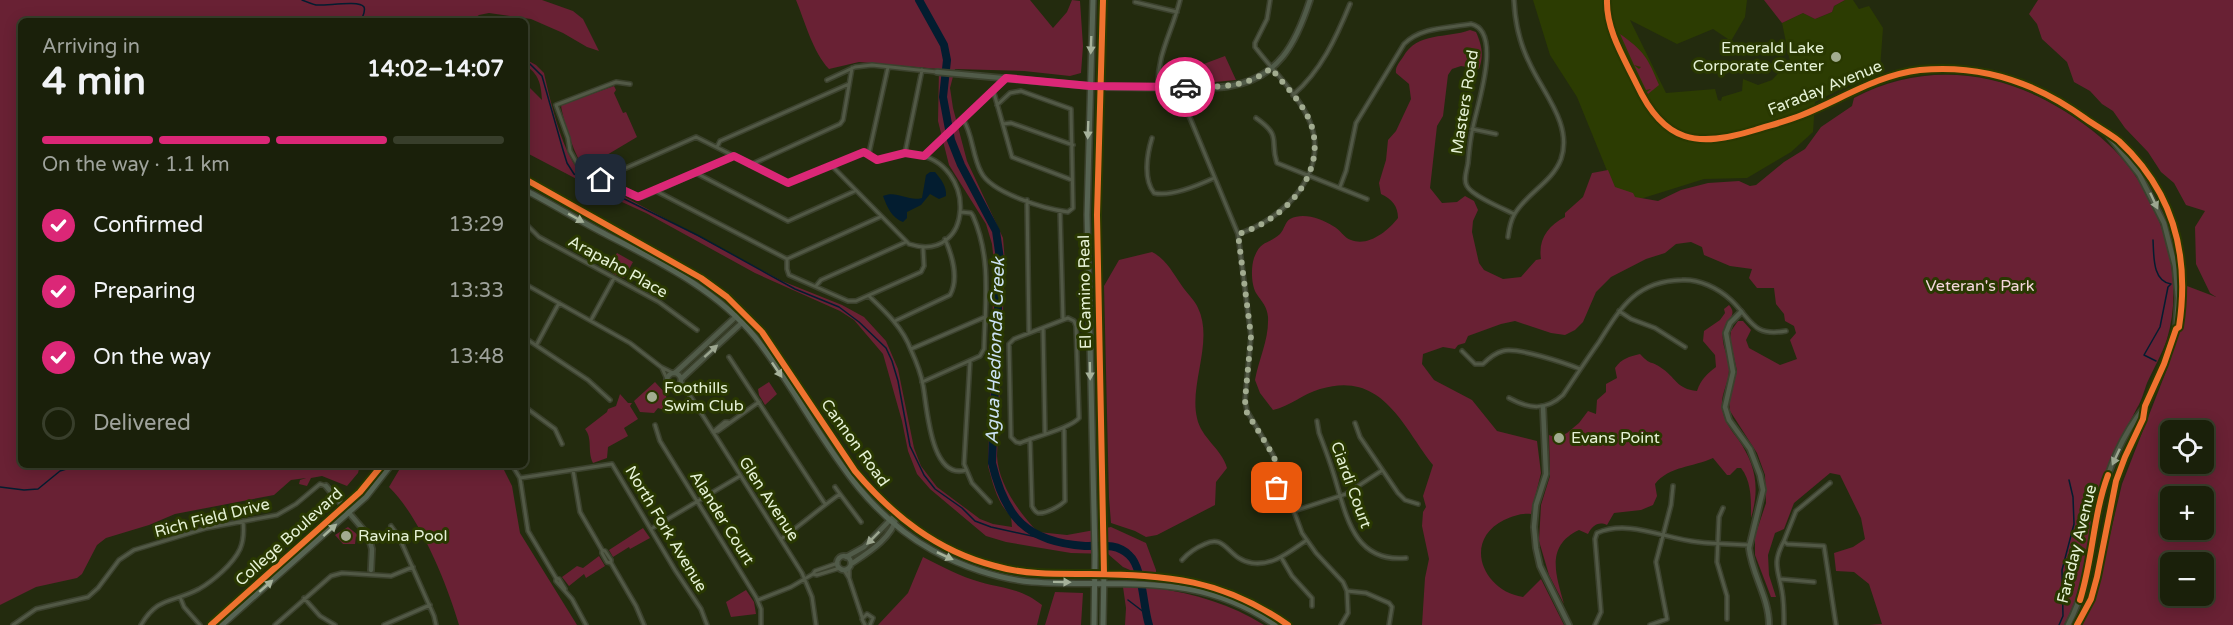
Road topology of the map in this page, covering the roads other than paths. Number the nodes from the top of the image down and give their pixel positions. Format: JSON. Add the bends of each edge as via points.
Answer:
{"nodes":[{"id":1,"x":1093,"y":0,"type":"edge"},
{"id":2,"x":1103,"y":0,"type":"edge"},
{"id":3,"x":1180,"y":0,"type":"edge"},
{"id":4,"x":1270,"y":0,"type":"edge"},
{"id":5,"x":1310,"y":0,"type":"edge"},
{"id":6,"x":1514,"y":0,"type":"edge"},
{"id":7,"x":1607,"y":0,"type":"edge"},
{"id":8,"x":1135,"y":2,"type":"dead end"},
{"id":9,"x":1350,"y":4,"type":"dead end"},
{"id":10,"x":1177,"y":12,"type":"junction"},
{"id":11,"x":888,"y":67,"type":"junction"},
{"id":12,"x":852,"y":68,"type":"junction"},
{"id":13,"x":1271,"y":68,"type":"junction"},
{"id":14,"x":922,"y":70,"type":"junction"},
{"id":15,"x":937,"y":72,"type":"joint"},
{"id":16,"x":1006,"y":78,"type":"junction"},
{"id":17,"x":827,"y":80,"type":"dead end"},
{"id":18,"x":630,"y":84,"type":"dead end"},
{"id":19,"x":849,"y":84,"type":"junction"},
{"id":20,"x":1090,"y":86,"type":"junction"},
{"id":21,"x":1099,"y":87,"type":"junction"},
{"id":22,"x":1158,"y":88,"type":"junction"},
{"id":23,"x":993,"y":93,"type":"junction"},
{"id":24,"x":1293,"y":95,"type":"junction"},
{"id":25,"x":997,"y":105,"type":"junction"},
{"id":26,"x":1185,"y":106,"type":"dead end"},
{"id":27,"x":1256,"y":118,"type":"dead end"},
{"id":28,"x":963,"y":119,"type":"junction"},
{"id":29,"x":1003,"y":124,"type":"junction"},
{"id":30,"x":1472,"y":129,"type":"junction"},
{"id":31,"x":1496,"y":134,"type":"dead end"},
{"id":32,"x":2109,"y":136,"type":"junction"},
{"id":33,"x":1152,"y":138,"type":"dead end"},
{"id":34,"x":1073,"y":145,"type":"junction"},
{"id":35,"x":717,"y":147,"type":"junction"},
{"id":36,"x":869,"y":153,"type":"junction"},
{"id":37,"x":905,"y":153,"type":"junction"},
{"id":38,"x":734,"y":156,"type":"junction"},
{"id":39,"x":924,"y":156,"type":"junction"},
{"id":40,"x":750,"y":165,"type":"junction"},
{"id":41,"x":831,"y":165,"type":"junction"},
{"id":42,"x":696,"y":173,"type":"junction"},
{"id":43,"x":1309,"y":175,"type":"junction"},
{"id":44,"x":1214,"y":178,"type":"junction"},
{"id":45,"x":601,"y":180,"type":"junction"},
{"id":46,"x":1072,"y":180,"type":"junction"},
{"id":47,"x":528,"y":181,"type":"edge"},
{"id":48,"x":1340,"y":187,"type":"junction"},
{"id":49,"x":656,"y":191,"type":"junction"},
{"id":50,"x":855,"y":191,"type":"junction"},
{"id":51,"x":528,"y":192,"type":"edge"},
{"id":52,"x":1367,"y":199,"type":"dead end"},
{"id":53,"x":1027,"y":200,"type":"junction"},
{"id":54,"x":1060,"y":211,"type":"junction"},
{"id":55,"x":962,"y":212,"type":"junction"},
{"id":56,"x":1514,"y":214,"type":"junction"},
{"id":57,"x":880,"y":217,"type":"junction"},
{"id":58,"x":528,"y":226,"type":"dead end"},
{"id":59,"x":1238,"y":234,"type":"junction"},
{"id":60,"x":1508,"y":237,"type":"dead end"},
{"id":61,"x":945,"y":239,"type":"junction"},
{"id":62,"x":906,"y":242,"type":"junction"},
{"id":63,"x":923,"y":248,"type":"junction"},
{"id":64,"x":787,"y":259,"type":"junction"},
{"id":65,"x":614,"y":278,"type":"junction"},
{"id":66,"x":528,"y":286,"type":"edge"},
{"id":67,"x":816,"y":286,"type":"junction"},
{"id":68,"x":869,"y":296,"type":"junction"},
{"id":69,"x":559,"y":303,"type":"junction"},
{"id":70,"x":742,"y":311,"type":"junction"},
{"id":71,"x":1619,"y":311,"type":"junction"},
{"id":72,"x":1741,"y":312,"type":"junction"},
{"id":73,"x":748,"y":317,"type":"junction"},
{"id":74,"x":985,"y":317,"type":"junction"},
{"id":75,"x":736,"y":318,"type":"junction"},
{"id":76,"x":1063,"y":319,"type":"junction"},
{"id":77,"x":591,"y":320,"type":"junction"},
{"id":78,"x":895,"y":321,"type":"junction"},
{"id":79,"x":742,"y":323,"type":"junction"},
{"id":80,"x":1043,"y":328,"type":"junction"},
{"id":81,"x":2176,"y":329,"type":"junction"},
{"id":82,"x":697,"y":330,"type":"dead end"},
{"id":83,"x":1786,"y":331,"type":"dead end"},
{"id":84,"x":1029,"y":333,"type":"junction"},
{"id":85,"x":528,"y":340,"type":"edge"},
{"id":86,"x":536,"y":344,"type":"junction"},
{"id":87,"x":1685,"y":347,"type":"dead end"},
{"id":88,"x":911,"y":349,"type":"junction"},
{"id":89,"x":1462,"y":351,"type":"dead end"},
{"id":90,"x":729,"y":357,"type":"dead end"},
{"id":91,"x":970,"y":361,"type":"junction"},
{"id":92,"x":661,"y":367,"type":"junction"},
{"id":93,"x":1581,"y":369,"type":"junction"},
{"id":94,"x":674,"y":373,"type":"junction"},
{"id":95,"x":667,"y":379,"type":"junction"},
{"id":96,"x":681,"y":380,"type":"junction"},
{"id":97,"x":922,"y":382,"type":"junction"},
{"id":98,"x":676,"y":386,"type":"junction"},
{"id":99,"x":686,"y":392,"type":"junction"},
{"id":100,"x":1509,"y":398,"type":"dead end"},
{"id":101,"x":610,"y":400,"type":"dead end"},
{"id":102,"x":759,"y":402,"type":"junction"},
{"id":103,"x":2145,"y":406,"type":"junction"},
{"id":104,"x":1543,"y":407,"type":"junction"},
{"id":105,"x":528,"y":409,"type":"edge"},
{"id":106,"x":1317,"y":421,"type":"dead end"},
{"id":107,"x":1355,"y":423,"type":"dead end"},
{"id":108,"x":655,"y":425,"type":"dead end"},
{"id":109,"x":1064,"y":428,"type":"junction"},
{"id":110,"x":713,"y":432,"type":"junction"},
{"id":111,"x":1045,"y":433,"type":"junction"},
{"id":112,"x":1030,"y":439,"type":"junction"},
{"id":113,"x":562,"y":444,"type":"dead end"},
{"id":114,"x":380,"y":468,"type":"edge"},
{"id":115,"x":389,"y":468,"type":"edge"},
{"id":116,"x":514,"y":468,"type":"edge"},
{"id":117,"x":573,"y":470,"type":"junction"},
{"id":118,"x":966,"y":470,"type":"junction"},
{"id":119,"x":1382,"y":471,"type":"junction"},
{"id":120,"x":741,"y":476,"type":"junction"},
{"id":121,"x":520,"y":478,"type":"junction"},
{"id":122,"x":1830,"y":483,"type":"dead end"},
{"id":123,"x":1285,"y":485,"type":"junction"},
{"id":124,"x":326,"y":486,"type":"joint"},
{"id":125,"x":1673,"y":486,"type":"dead end"},
{"id":126,"x":835,"y":487,"type":"dead end"},
{"id":127,"x":840,"y":494,"type":"junction"},
{"id":128,"x":1340,"y":497,"type":"junction"},
{"id":129,"x":1265,"y":498,"type":"dead end"},
{"id":130,"x":697,"y":502,"type":"junction"},
{"id":131,"x":990,"y":502,"type":"dead end"},
{"id":132,"x":825,"y":504,"type":"junction"},
{"id":133,"x":1418,"y":504,"type":"dead end"},
{"id":134,"x":344,"y":506,"type":"junction"},
{"id":135,"x":1723,"y":508,"type":"dead end"},
{"id":136,"x":1294,"y":511,"type":"junction"},
{"id":137,"x":349,"y":512,"type":"junction"},
{"id":138,"x":897,"y":516,"type":"junction"},
{"id":139,"x":889,"y":520,"type":"junction"},
{"id":140,"x":243,"y":521,"type":"junction"},
{"id":141,"x":861,"y":522,"type":"dead end"},
{"id":142,"x":895,"y":525,"type":"junction"},
{"id":143,"x":391,"y":526,"type":"dead end"},
{"id":144,"x":651,"y":529,"type":"junction"},
{"id":145,"x":1663,"y":536,"type":"junction"},
{"id":146,"x":781,"y":538,"type":"junction"},
{"id":147,"x":1306,"y":540,"type":"junction"},
{"id":148,"x":1784,"y":541,"type":"junction"},
{"id":149,"x":1718,"y":543,"type":"junction"},
{"id":150,"x":1749,"y":545,"type":"junction"},
{"id":151,"x":846,"y":556,"type":"junction"},
{"id":152,"x":1281,"y":557,"type":"junction"},
{"id":153,"x":1407,"y":558,"type":"dead end"},
{"id":154,"x":1182,"y":560,"type":"dead end"},
{"id":155,"x":413,"y":567,"type":"junction"},
{"id":156,"x":844,"y":567,"type":"junction"},
{"id":157,"x":370,"y":572,"type":"junction"},
{"id":158,"x":1095,"y":574,"type":"junction"},
{"id":159,"x":1104,"y":574,"type":"junction"},
{"id":160,"x":806,"y":579,"type":"junction"},
{"id":161,"x":1779,"y":579,"type":"junction"},
{"id":162,"x":1156,"y":580,"type":"junction"},
{"id":163,"x":1814,"y":582,"type":"dead end"},
{"id":164,"x":1095,"y":583,"type":"junction"},
{"id":165,"x":1104,"y":583,"type":"junction"},
{"id":166,"x":1347,"y":591,"type":"junction"},
{"id":167,"x":180,"y":597,"type":"junction"},
{"id":168,"x":304,"y":598,"type":"junction"},
{"id":169,"x":758,"y":600,"type":"junction"},
{"id":170,"x":430,"y":605,"type":"junction"},
{"id":171,"x":1312,"y":606,"type":"dead end"},
{"id":172,"x":860,"y":608,"type":"junction"},
{"id":173,"x":867,"y":614,"type":"junction"},
{"id":174,"x":862,"y":617,"type":"junction"},
{"id":175,"x":1727,"y":619,"type":"dead end"},
{"id":176,"x":13,"y":624,"type":"edge"},
{"id":177,"x":141,"y":625,"type":"edge"},
{"id":178,"x":200,"y":625,"type":"edge"},
{"id":179,"x":210,"y":625,"type":"edge"},
{"id":180,"x":222,"y":625,"type":"edge"},
{"id":181,"x":275,"y":625,"type":"edge"},
{"id":182,"x":335,"y":625,"type":"edge"},
{"id":183,"x":384,"y":625,"type":"edge"},
{"id":184,"x":436,"y":625,"type":"edge"},
{"id":185,"x":586,"y":625,"type":"edge"},
{"id":186,"x":644,"y":625,"type":"edge"},
{"id":187,"x":707,"y":625,"type":"edge"},
{"id":188,"x":761,"y":625,"type":"edge"},
{"id":189,"x":816,"y":625,"type":"edge"},
{"id":190,"x":864,"y":625,"type":"edge"},
{"id":191,"x":870,"y":625,"type":"edge"},
{"id":192,"x":1094,"y":625,"type":"edge"},
{"id":193,"x":1103,"y":625,"type":"edge"},
{"id":194,"x":1275,"y":625,"type":"edge"},
{"id":195,"x":1288,"y":625,"type":"edge"},
{"id":196,"x":1341,"y":625,"type":"edge"},
{"id":197,"x":1389,"y":625,"type":"edge"},
{"id":198,"x":1569,"y":625,"type":"edge"},
{"id":199,"x":1595,"y":625,"type":"edge"},
{"id":200,"x":1650,"y":625,"type":"edge"},
{"id":201,"x":1769,"y":625,"type":"edge"},
{"id":202,"x":1784,"y":625,"type":"edge"},
{"id":203,"x":1836,"y":625,"type":"edge"},
{"id":204,"x":2068,"y":625,"type":"edge"},
{"id":205,"x":2077,"y":625,"type":"edge"}],
"edges":[{"from":1,"to":20,"type":"main road","name":"El Camino Real","one_way":true},
{"from":2,"to":21,"type":"main road","name":"El Camino Real"},
{"from":3,"to":10,"type":"street"},
{"from":4,"to":13,"type":"street","via":[[1255,47]]},
{"from":5,"to":13,"type":"main road","via":[[1296,38]]},
{"from":6,"to":56,"type":"street","via":[[1520,41],[1559,118],[1564,141],[1553,173]]},
{"from":7,"to":32,"type":"main road","name":"Faraday Avenue","via":[[1616,42],[1648,107],[1668,127],[1691,138],[1726,139],[1796,118],[1887,77],[1945,69],[2004,77],[2037,89]]},
{"from":8,"to":10,"type":"street"},
{"from":9,"to":24,"type":"street","via":[[1316,73]]},
{"from":10,"to":22,"type":"street","via":[[1159,59]]},
{"from":11,"to":12,"type":"street"},
{"from":11,"to":14,"type":"street"},
{"from":11,"to":36,"type":"street"},
{"from":12,"to":17,"type":"street"},
{"from":12,"to":19,"type":"street"},
{"from":13,"to":22,"type":"main road","via":[[1252,81],[1228,87]]},
{"from":13,"to":24,"type":"street"},
{"from":14,"to":15,"type":"street"},
{"from":14,"to":37,"type":"street"},
{"from":15,"to":16,"type":"main road"},
{"from":16,"to":20,"type":"main road"},
{"from":16,"to":23,"type":"street"},
{"from":18,"to":45,"type":"street","via":[[616,82],[556,105],[575,162]]},
{"from":19,"to":35,"type":"street","via":[[720,141]]},
{"from":19,"to":40,"type":"street","via":[[840,124]]},
{"from":20,"to":21,"type":"street"},
{"from":20,"to":158,"type":"main road","name":"El Camino Real","one_way":true,"via":[[1087,215]]},
{"from":21,"to":22,"type":"main road"},
{"from":21,"to":159,"type":"main road","name":"El Camino Real","via":[[1097,215]]},
{"from":23,"to":25,"type":"street"},
{"from":23,"to":28,"type":"street"},
{"from":24,"to":43,"type":"street","via":[[1313,134]]},
{"from":25,"to":29,"type":"street"},
{"from":25,"to":34,"type":"street","via":[[1010,93],[1021,91],[1068,106],[1072,112]]},
{"from":26,"to":44,"type":"street"},
{"from":27,"to":43,"type":"street","via":[[1272,133],[1277,163]]},
{"from":28,"to":39,"type":"street"},
{"from":28,"to":53,"type":"street","via":[[986,180]]},
{"from":29,"to":34,"type":"street","via":[[1011,123]]},
{"from":29,"to":46,"type":"street","via":[[1013,158]]},
{"from":30,"to":31,"type":"street"},
{"from":30,"to":48,"type":"street","name":"Masters Road","via":[[1487,62],[1480,29],[1471,24],[1419,33],[1404,44],[1356,123]]},
{"from":30,"to":56,"type":"street","name":"Masters Road","via":[[1467,186]]},
{"from":32,"to":81,"type":"main road","name":"Faraday Avenue","one_way":true,"via":[[2139,174],[2164,222],[2175,266]]},
{"from":32,"to":81,"type":"main road","name":"Faraday Avenue","via":[[2133,155],[2153,181],[2175,230],[2183,273]]},
{"from":33,"to":44,"type":"street","via":[[1147,175],[1155,194],[1197,186]]},
{"from":34,"to":46,"type":"street"},
{"from":35,"to":38,"type":"street"},
{"from":35,"to":45,"type":"street","via":[[696,137]]},
{"from":36,"to":37,"type":"street","via":[[877,160]]},
{"from":36,"to":41,"type":"street"},
{"from":37,"to":39,"type":"street"},
{"from":38,"to":40,"type":"street"},
{"from":38,"to":42,"type":"street"},
{"from":39,"to":55,"type":"street","via":[[937,162],[953,181]]},
{"from":40,"to":41,"type":"street","via":[[788,183]]},
{"from":41,"to":50,"type":"street"},
{"from":42,"to":49,"type":"street"},
{"from":42,"to":50,"type":"street","via":[[788,221]]},
{"from":43,"to":48,"type":"street"},
{"from":43,"to":59,"type":"street","via":[[1289,203],[1261,224]]},
{"from":44,"to":59,"type":"street"},
{"from":45,"to":49,"type":"street","via":[[633,196]]},
{"from":46,"to":54,"type":"street","via":[[1073,208]]},
{"from":47,"to":70,"type":"main road","name":"Cannon Road","via":[[701,278]]},
{"from":48,"to":52,"type":"street"},
{"from":49,"to":64,"type":"street"},
{"from":50,"to":57,"type":"street"},
{"from":51,"to":75,"type":"main road","name":"Cannon Road","one_way":true,"via":[[697,285]]},
{"from":53,"to":54,"type":"street"},
{"from":53,"to":84,"type":"street"},
{"from":54,"to":76,"type":"street"},
{"from":55,"to":61,"type":"street","via":[[955,229]]},
{"from":55,"to":74,"type":"street","via":[[974,216],[983,241],[987,268]]},
{"from":56,"to":60,"type":"street"},
{"from":57,"to":62,"type":"street"},
{"from":57,"to":64,"type":"street"},
{"from":58,"to":65,"type":"street","name":"Arapaho Place","via":[[539,237]]},
{"from":59,"to":123,"type":"street","via":[[1251,336],[1246,411],[1273,455]]},
{"from":61,"to":63,"type":"street"},
{"from":61,"to":78,"type":"street","via":[[952,253],[950,295]]},
{"from":62,"to":63,"type":"street"},
{"from":62,"to":67,"type":"street","via":[[821,280]]},
{"from":63,"to":68,"type":"street","via":[[921,272]]},
{"from":64,"to":67,"type":"street","via":[[789,275]]},
{"from":65,"to":77,"type":"street"},
{"from":65,"to":82,"type":"street","name":"Arapaho Place","via":[[659,302]]},
{"from":66,"to":69,"type":"street"},
{"from":67,"to":68,"type":"street","via":[[848,301]]},
{"from":68,"to":78,"type":"street"},
{"from":69,"to":77,"type":"street"},
{"from":69,"to":86,"type":"street"},
{"from":70,"to":73,"type":"main road","name":"Cannon Road"},
{"from":70,"to":75,"type":"main road"},
{"from":71,"to":72,"type":"street","via":[[1636,294],[1655,284],[1689,279],[1722,293]]},
{"from":71,"to":87,"type":"street"},
{"from":71,"to":93,"type":"street"},
{"from":72,"to":83,"type":"street","via":[[1762,332]]},
{"from":72,"to":150,"type":"main road","via":[[1726,333],[1733,372],[1725,407],[1729,420],[1750,449],[1763,490]]},
{"from":73,"to":79,"type":"main road"},
{"from":73,"to":138,"type":"main road","name":"Cannon Road","via":[[855,471]]},
{"from":74,"to":88,"type":"street"},
{"from":74,"to":91,"type":"street","via":[[982,353]]},
{"from":75,"to":79,"type":"main road","name":"Cannon Road"},
{"from":75,"to":94,"type":"main road"},
{"from":76,"to":80,"type":"street"},
{"from":76,"to":109,"type":"street","via":[[1074,321],[1076,326],[1079,418]]},
{"from":77,"to":92,"type":"street"},
{"from":78,"to":88,"type":"street"},
{"from":96,"to":79,"type":"main road","one_way":true},
{"from":79,"to":139,"type":"main road","name":"Cannon Road","one_way":true,"via":[[848,476]]},
{"from":80,"to":84,"type":"street"},
{"from":80,"to":111,"type":"street"},
{"from":81,"to":103,"type":"main road","name":"Faraday Avenue"},
{"from":84,"to":112,"type":"street","via":[[1009,344],[1011,437],[1016,442]]},
{"from":85,"to":86,"type":"street"},
{"from":86,"to":101,"type":"street"},
{"from":88,"to":97,"type":"street"},
{"from":89,"to":93,"type":"street","via":[[1475,364],[1483,364],[1504,350]]},
{"from":90,"to":102,"type":"street"},
{"from":91,"to":97,"type":"street"},
{"from":91,"to":118,"type":"street"},
{"from":92,"to":94,"type":"street"},
{"from":92,"to":95,"type":"street"},
{"from":93,"to":104,"type":"street","via":[[1563,395]]},
{"from":94,"to":95,"type":"main road"},
{"from":94,"to":96,"type":"main road"},
{"from":95,"to":98,"type":"main road","via":[[669,385]]},
{"from":96,"to":98,"type":"main road"},
{"from":96,"to":99,"type":"street","name":"Glen Avenue"},
{"from":97,"to":118,"type":"street","via":[[935,449],[951,469]]},
{"from":98,"to":99,"type":"street","name":"Glen Avenue"},
{"from":99,"to":110,"type":"street","name":"Glen Avenue"},
{"from":100,"to":104,"type":"street","via":[[1524,406]]},
{"from":102,"to":110,"type":"street"},
{"from":102,"to":132,"type":"street"},
{"from":103,"to":204,"type":"main road","name":"Faraday Avenue","one_way":true,"via":[[2106,481],[2083,591]]},
{"from":103,"to":205,"type":"main road","name":"Faraday Avenue","via":[[2116,481],[2091,599]]},
{"from":104,"to":198,"type":"main road","via":[[1546,474],[1536,505],[1536,548],[1540,566]]},
{"from":105,"to":113,"type":"street","via":[[555,429]]},
{"from":106,"to":128,"type":"street","name":"Ciardi Court"},
{"from":107,"to":119,"type":"street"},
{"from":108,"to":130,"type":"street","name":"Alander Court","via":[[660,441]]},
{"from":109,"to":111,"type":"street"},
{"from":109,"to":112,"type":"street","via":[[1065,501],[1039,513],[1032,506]]},
{"from":110,"to":120,"type":"street","name":"Glen Avenue"},
{"from":111,"to":112,"type":"street"},
{"from":114,"to":134,"type":"main road","name":"College Boulevard"},
{"from":115,"to":137,"type":"main road","name":"College Boulevard"},
{"from":116,"to":121,"type":"street"},
{"from":117,"to":121,"type":"street","name":"North Fork Avenue"},
{"from":117,"to":144,"type":"street","name":"North Fork Avenue","via":[[612,464]]},
{"from":117,"to":186,"type":"street","via":[[580,512]]},
{"from":118,"to":131,"type":"street"},
{"from":119,"to":128,"type":"street"},
{"from":119,"to":133,"type":"street","via":[[1398,494]]},
{"from":120,"to":130,"type":"street"},
{"from":120,"to":146,"type":"street","name":"Glen Avenue"},
{"from":121,"to":185,"type":"street","via":[[528,531]]},
{"from":122,"to":148,"type":"street","via":[[1796,511]]},
{"from":123,"to":129,"type":"street"},
{"from":123,"to":136,"type":"street"},
{"from":124,"to":134,"type":"main road","name":"Rich Field Drive"},
{"from":124,"to":140,"type":"street","name":"Rich Field Drive","via":[[316,486],[277,515]]},
{"from":125,"to":145,"type":"street"},
{"from":126,"to":127,"type":"street"},
{"from":127,"to":132,"type":"street"},
{"from":127,"to":141,"type":"street"},
{"from":128,"to":136,"type":"street"},
{"from":128,"to":153,"type":"street","name":"Ciardi Court","via":[[1361,543],[1389,559]]},
{"from":130,"to":144,"type":"street"},
{"from":130,"to":169,"type":"street","name":"Alander Court"},
{"from":132,"to":146,"type":"street"},
{"from":134,"to":137,"type":"main road","name":"Rich Field Drive"},
{"from":134,"to":179,"type":"main road","name":"College Boulevard"},
{"from":135,"to":149,"type":"street"},
{"from":136,"to":147,"type":"street"},
{"from":137,"to":157,"type":"main road","name":"Rich Field Drive","via":[[368,535],[372,549]]},
{"from":180,"to":137,"type":"main road","name":"College Boulevard","one_way":true},
{"from":138,"to":139,"type":"main road"},
{"from":138,"to":142,"type":"main road"},
{"from":138,"to":158,"type":"main road","name":"Cannon Road","via":[[932,540],[996,567],[1047,574]]},
{"from":139,"to":142,"type":"main road","name":"Cannon Road"},
{"from":139,"to":151,"type":"main road","one_way":true,"via":[[864,547]]},
{"from":140,"to":167,"type":"street","via":[[243,542],[237,554],[208,583]]},
{"from":140,"to":176,"type":"street","name":"Rich Field Drive","via":[[134,550],[120,560],[88,597],[36,609]]},
{"from":142,"to":156,"type":"main road","via":[[880,542]]},
{"from":142,"to":164,"type":"main road","name":"Cannon Road","one_way":true,"via":[[932,550],[983,571],[1029,582]]},
{"from":143,"to":155,"type":"street"},
{"from":144,"to":187,"type":"street","name":"North Fork Avenue","via":[[704,613]]},
{"from":145,"to":149,"type":"street"},
{"from":145,"to":199,"type":"street","via":[[1634,528],[1597,533],[1601,612]]},
{"from":145,"to":200,"type":"street","via":[[1656,562],[1667,619]]},
{"from":146,"to":160,"type":"street","name":"Glen Avenue"},
{"from":147,"to":152,"type":"street"},
{"from":147,"to":166,"type":"street"},
{"from":148,"to":161,"type":"street","via":[[1776,556]]},
{"from":148,"to":203,"type":"street","via":[[1824,546]]},
{"from":149,"to":150,"type":"street"},
{"from":149,"to":175,"type":"street","via":[[1717,562],[1727,596]]},
{"from":150,"to":201,"type":"main road","via":[[1766,599]]},
{"from":151,"to":156,"type":"main road","via":[[850,559]]},
{"from":151,"to":156,"type":"main road","via":[[841,557]]},
{"from":152,"to":154,"type":"street","via":[[1252,563],[1212,540],[1191,550]]},
{"from":152,"to":171,"type":"street","via":[[1312,598]]},
{"from":155,"to":157,"type":"street","via":[[391,576]]},
{"from":155,"to":170,"type":"street"},
{"from":156,"to":160,"type":"street"},
{"from":156,"to":172,"type":"street"},
{"from":157,"to":168,"type":"street","via":[[336,574]]},
{"from":158,"to":159,"type":"main road","name":"Cannon Road"},
{"from":158,"to":164,"type":"main road","name":"El Camino Real"},
{"from":159,"to":162,"type":"main road","name":"Cannon Road"},
{"from":159,"to":165,"type":"main road","name":"El Camino Real"},
{"from":160,"to":169,"type":"street"},
{"from":160,"to":189,"type":"street","name":"Glen Avenue"},
{"from":161,"to":163,"type":"street"},
{"from":161,"to":202,"type":"street"},
{"from":162,"to":165,"type":"main road","name":"Cannon Road"},
{"from":162,"to":194,"type":"main road","name":"Cannon Road","via":[[1225,599]]},
{"from":162,"to":195,"type":"main road","name":"Cannon Road","via":[[1194,581],[1227,592],[1263,608]]},
{"from":164,"to":165,"type":"main road","name":"Cannon Road"},
{"from":164,"to":192,"type":"main road","name":"El Camino Real"},
{"from":165,"to":193,"type":"main road","name":"El Camino Real"},
{"from":166,"to":196,"type":"street","via":[[1348,613]]},
{"from":166,"to":197,"type":"street","via":[[1366,593],[1389,603]]},
{"from":167,"to":177,"type":"street","via":[[156,606]]},
{"from":167,"to":178,"type":"street"},
{"from":168,"to":181,"type":"street"},
{"from":168,"to":182,"type":"street","via":[[320,616]]},
{"from":169,"to":188,"type":"street","name":"Alander Court"},
{"from":170,"to":183,"type":"street"},
{"from":170,"to":184,"type":"street"},
{"from":172,"to":173,"type":"street"},
{"from":172,"to":174,"type":"street"},
{"from":173,"to":174,"type":"street"},
{"from":173,"to":191,"type":"street","via":[[873,618]]},
{"from":174,"to":190,"type":"street"}]}
